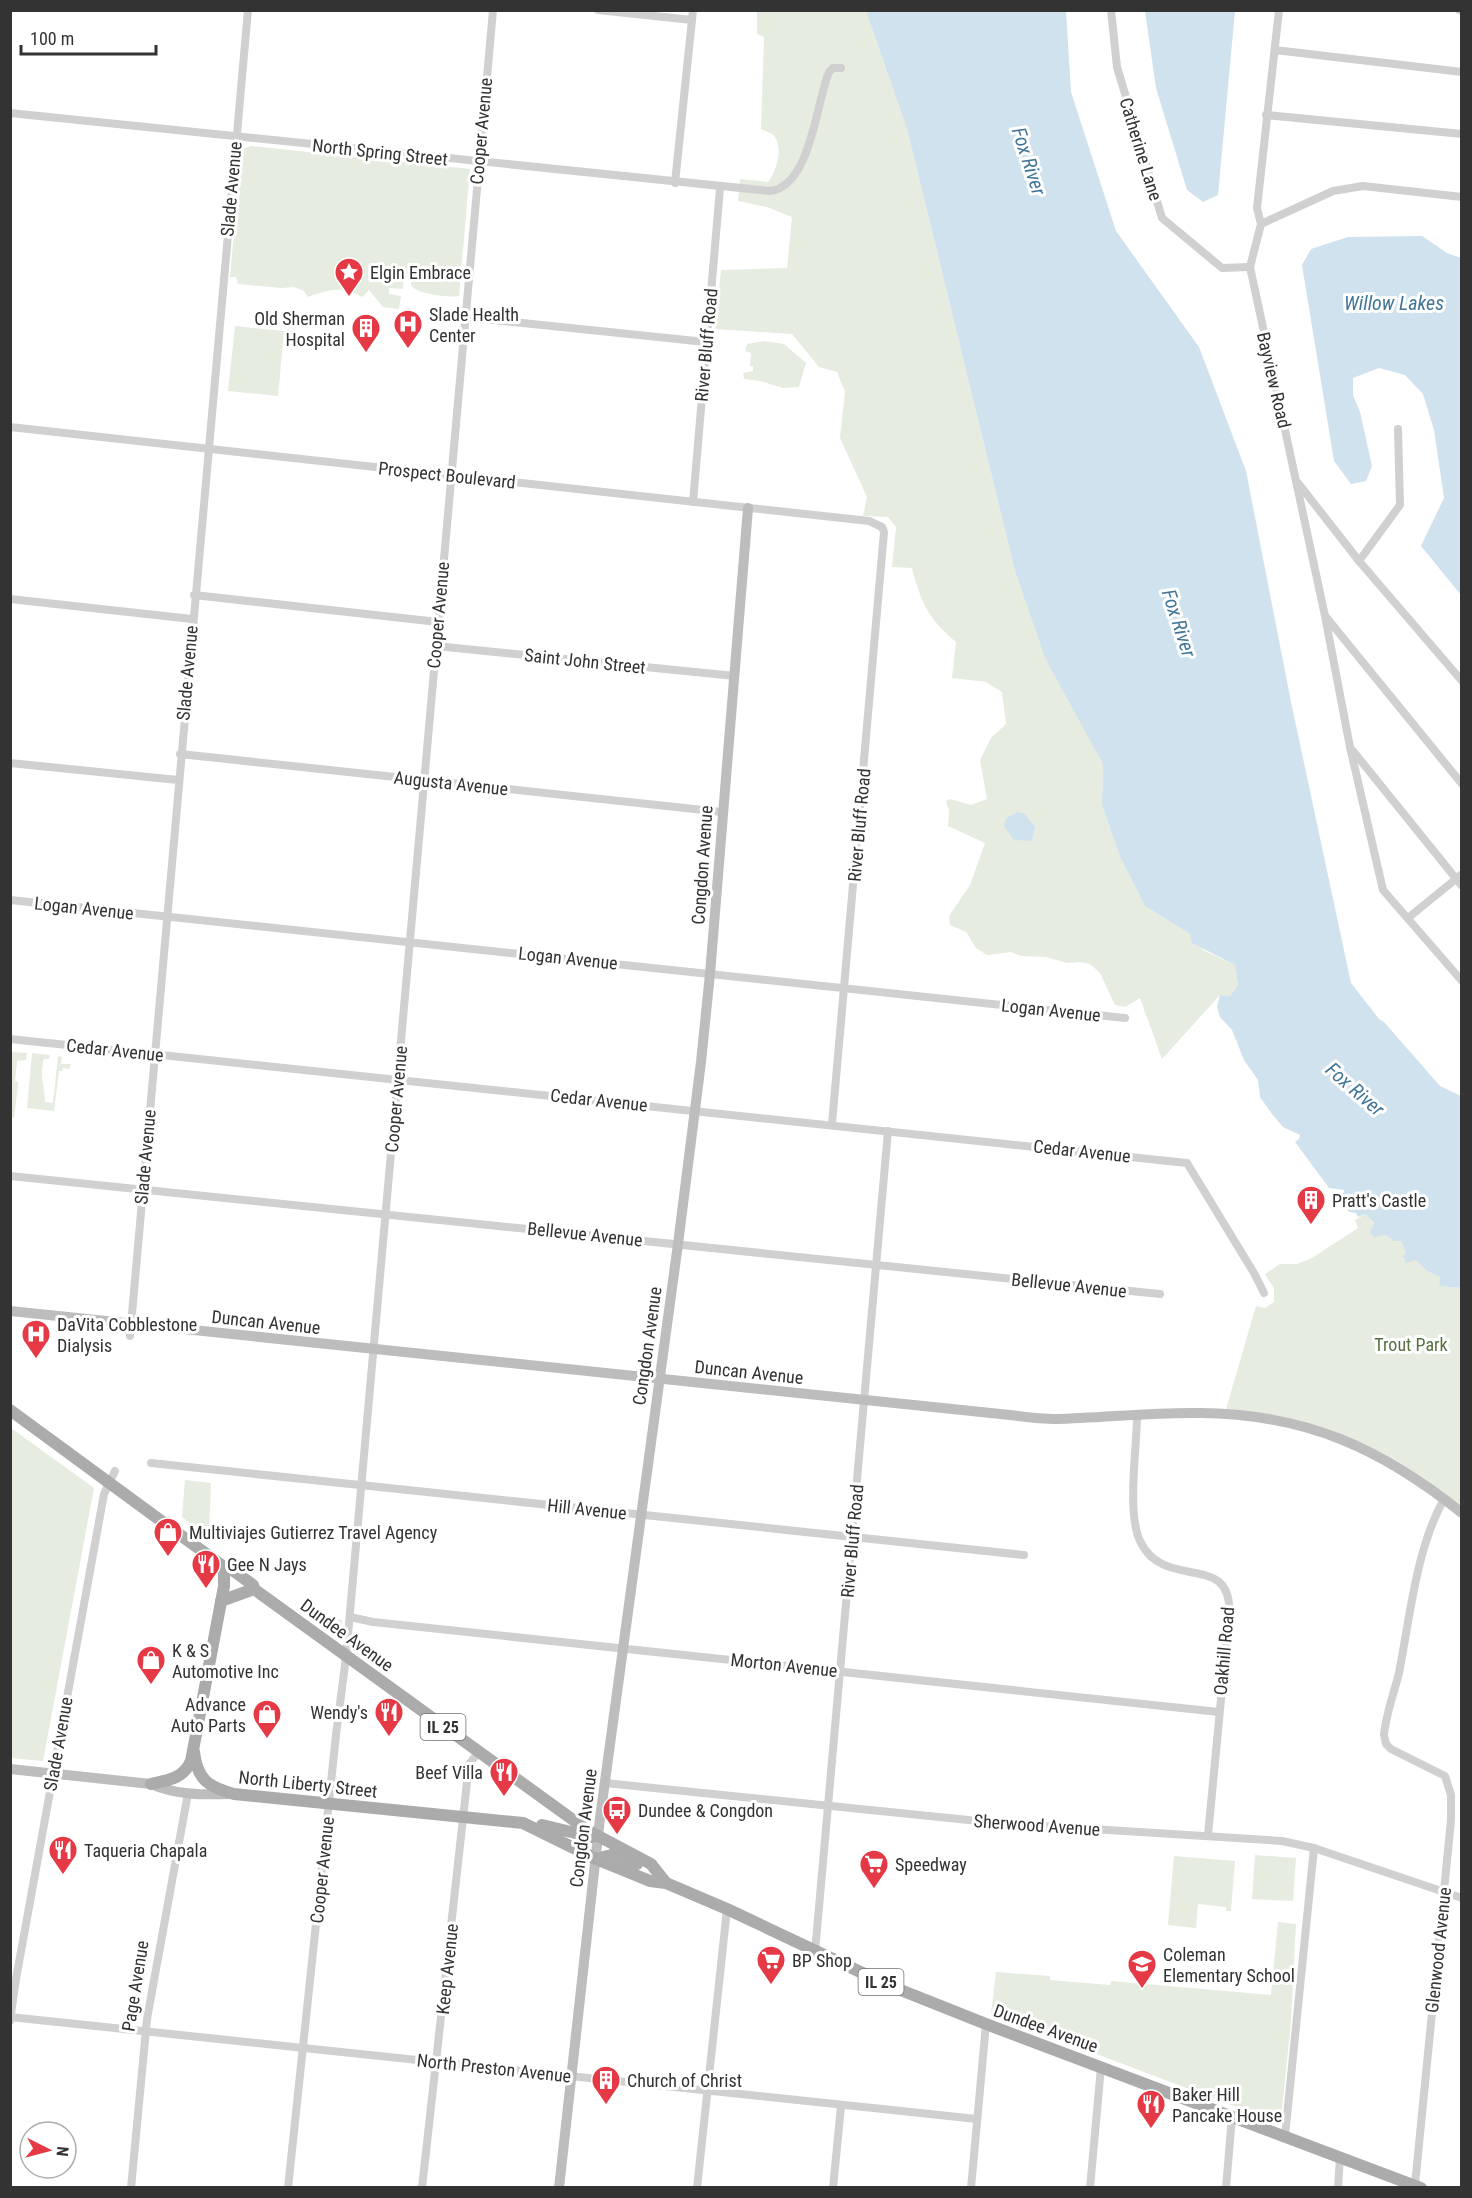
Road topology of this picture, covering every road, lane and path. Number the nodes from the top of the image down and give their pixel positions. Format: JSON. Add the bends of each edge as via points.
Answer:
{"nodes":[{"id":1,"x":248,"y":10,"type":"edge"},
{"id":2,"x":493,"y":10,"type":"edge"},
{"id":3,"x":598,"y":10,"type":"edge"},
{"id":4,"x":693,"y":10,"type":"edge"},
{"id":5,"x":1111,"y":10,"type":"edge"},
{"id":6,"x":1279,"y":10,"type":"edge"},
{"id":7,"x":692,"y":20,"type":"junction"},
{"id":8,"x":1275,"y":50,"type":"junction"},
{"id":9,"x":841,"y":68,"type":"dead end"},
{"id":10,"x":1461,"y":72,"type":"edge"},
{"id":11,"x":10,"y":113,"type":"edge"},
{"id":12,"x":1266,"y":115,"type":"junction"},
{"id":13,"x":1461,"y":134,"type":"edge"},
{"id":14,"x":236,"y":136,"type":"junction"},
{"id":15,"x":478,"y":162,"type":"junction"},
{"id":16,"x":675,"y":183,"type":"junction"},
{"id":17,"x":720,"y":188,"type":"junction"},
{"id":18,"x":1461,"y":197,"type":"edge"},
{"id":19,"x":1261,"y":224,"type":"junction"},
{"id":20,"x":1250,"y":267,"type":"junction"},
{"id":21,"x":465,"y":317,"type":"junction"},
{"id":22,"x":706,"y":342,"type":"junction"},
{"id":23,"x":10,"y":428,"type":"edge"},
{"id":24,"x":1398,"y":429,"type":"dead end"},
{"id":25,"x":207,"y":448,"type":"junction"},
{"id":26,"x":451,"y":475,"type":"junction"},
{"id":27,"x":1297,"y":482,"type":"junction"},
{"id":28,"x":693,"y":502,"type":"junction"},
{"id":29,"x":748,"y":508,"type":"junction"},
{"id":30,"x":882,"y":527,"type":"joint"},
{"id":31,"x":1359,"y":561,"type":"junction"},
{"id":32,"x":194,"y":595,"type":"junction"},
{"id":33,"x":10,"y":599,"type":"edge"},
{"id":34,"x":1325,"y":616,"type":"junction"},
{"id":35,"x":192,"y":619,"type":"junction"},
{"id":36,"x":438,"y":622,"type":"junction"},
{"id":37,"x":436,"y":646,"type":"junction"},
{"id":38,"x":735,"y":676,"type":"junction"},
{"id":39,"x":1461,"y":681,"type":"edge"},
{"id":40,"x":1350,"y":747,"type":"junction"},
{"id":41,"x":180,"y":754,"type":"junction"},
{"id":42,"x":10,"y":763,"type":"edge"},
{"id":43,"x":178,"y":780,"type":"junction"},
{"id":44,"x":424,"y":780,"type":"junction"},
{"id":45,"x":1461,"y":784,"type":"edge"},
{"id":46,"x":722,"y":812,"type":"junction"},
{"id":47,"x":1458,"y":876,"type":"edge"},
{"id":48,"x":1461,"y":886,"type":"edge"},
{"id":49,"x":10,"y":900,"type":"edge"},
{"id":50,"x":166,"y":916,"type":"junction"},
{"id":51,"x":1408,"y":918,"type":"junction"},
{"id":52,"x":410,"y":941,"type":"junction"},
{"id":53,"x":710,"y":974,"type":"junction"},
{"id":54,"x":1461,"y":981,"type":"edge"},
{"id":55,"x":846,"y":988,"type":"junction"},
{"id":56,"x":1125,"y":1018,"type":"dead end"},
{"id":57,"x":10,"y":1039,"type":"edge"},
{"id":58,"x":155,"y":1054,"type":"junction"},
{"id":59,"x":398,"y":1078,"type":"junction"},
{"id":60,"x":695,"y":1110,"type":"junction"},
{"id":61,"x":832,"y":1124,"type":"junction"},
{"id":62,"x":888,"y":1131,"type":"junction"},
{"id":63,"x":10,"y":1176,"type":"edge"},
{"id":64,"x":141,"y":1190,"type":"junction"},
{"id":65,"x":386,"y":1214,"type":"junction"},
{"id":66,"x":678,"y":1244,"type":"junction"},
{"id":67,"x":876,"y":1265,"type":"junction"},
{"id":68,"x":1264,"y":1293,"type":"dead end"},
{"id":69,"x":1160,"y":1294,"type":"dead end"},
{"id":70,"x":10,"y":1311,"type":"edge"},
{"id":71,"x":131,"y":1324,"type":"junction"},
{"id":72,"x":130,"y":1336,"type":"dead end"},
{"id":73,"x":374,"y":1350,"type":"junction"},
{"id":74,"x":659,"y":1379,"type":"junction"},
{"id":75,"x":864,"y":1400,"type":"junction"},
{"id":76,"x":10,"y":1410,"type":"edge"},
{"id":77,"x":1137,"y":1415,"type":"junction"},
{"id":78,"x":151,"y":1463,"type":"dead end"},
{"id":79,"x":112,"y":1476,"type":"junction"},
{"id":80,"x":361,"y":1485,"type":"junction"},
{"id":81,"x":1444,"y":1499,"type":"junction"},
{"id":82,"x":1461,"y":1513,"type":"edge"},
{"id":83,"x":641,"y":1514,"type":"junction"},
{"id":84,"x":852,"y":1537,"type":"junction"},
{"id":85,"x":1024,"y":1555,"type":"dead end"},
{"id":86,"x":224,"y":1567,"type":"junction"},
{"id":87,"x":254,"y":1588,"type":"junction"},
{"id":88,"x":221,"y":1600,"type":"junction"},
{"id":89,"x":350,"y":1617,"type":"junction"},
{"id":90,"x":623,"y":1648,"type":"junction"},
{"id":91,"x":346,"y":1657,"type":"junction"},
{"id":92,"x":840,"y":1671,"type":"junction"},
{"id":93,"x":1219,"y":1712,"type":"junction"},
{"id":94,"x":194,"y":1752,"type":"junction"},
{"id":95,"x":478,"y":1753,"type":"junction"},
{"id":96,"x":10,"y":1769,"type":"edge"},
{"id":97,"x":54,"y":1773,"type":"junction"},
{"id":98,"x":605,"y":1783,"type":"junction"},
{"id":99,"x":151,"y":1784,"type":"junction"},
{"id":100,"x":188,"y":1793,"type":"junction"},
{"id":101,"x":234,"y":1794,"type":"junction"},
{"id":102,"x":329,"y":1804,"type":"junction"},
{"id":103,"x":828,"y":1806,"type":"junction"},
{"id":104,"x":464,"y":1818,"type":"junction"},
{"id":105,"x":523,"y":1823,"type":"junction"},
{"id":106,"x":1208,"y":1835,"type":"junction"},
{"id":107,"x":598,"y":1836,"type":"junction"},
{"id":108,"x":1314,"y":1848,"type":"junction"},
{"id":109,"x":596,"y":1859,"type":"junction"},
{"id":110,"x":662,"y":1878,"type":"junction"},
{"id":111,"x":1443,"y":1891,"type":"junction"},
{"id":112,"x":1461,"y":1898,"type":"edge"},
{"id":113,"x":727,"y":1909,"type":"junction"},
{"id":114,"x":815,"y":1952,"type":"junction"},
{"id":115,"x":11,"y":2018,"type":"edge"},
{"id":116,"x":986,"y":2024,"type":"junction"},
{"id":117,"x":145,"y":2031,"type":"junction"},
{"id":118,"x":304,"y":2048,"type":"junction"},
{"id":119,"x":437,"y":2062,"type":"junction"},
{"id":120,"x":1101,"y":2067,"type":"junction"},
{"id":121,"x":572,"y":2077,"type":"junction"},
{"id":122,"x":707,"y":2091,"type":"junction"},
{"id":123,"x":841,"y":2106,"type":"junction"},
{"id":124,"x":1232,"y":2117,"type":"junction"},
{"id":125,"x":977,"y":2120,"type":"junction"},
{"id":126,"x":1285,"y":2136,"type":"junction"},
{"id":127,"x":1340,"y":2157,"type":"junction"},
{"id":128,"x":1418,"y":2186,"type":"edge"},
{"id":129,"x":131,"y":2187,"type":"edge"},
{"id":130,"x":288,"y":2187,"type":"edge"},
{"id":131,"x":422,"y":2187,"type":"edge"},
{"id":132,"x":560,"y":2187,"type":"edge"},
{"id":133,"x":696,"y":2187,"type":"edge"},
{"id":134,"x":833,"y":2187,"type":"edge"},
{"id":135,"x":971,"y":2187,"type":"edge"},
{"id":136,"x":1090,"y":2187,"type":"edge"},
{"id":137,"x":1226,"y":2187,"type":"edge"},
{"id":138,"x":1338,"y":2187,"type":"edge"}],
"edges":[{"from":1,"to":14,"type":"street","name":"Slade Avenue"},
{"from":2,"to":15,"type":"street","name":"Cooper Avenue"},
{"from":3,"to":7,"type":"street"},
{"from":4,"to":7,"type":"street"},
{"from":5,"to":20,"type":"street","name":"Catherine Lane","via":[[1117,67],[1162,218],[1222,268]]},
{"from":6,"to":8,"type":"street","name":"Bayview Road"},
{"from":7,"to":16,"type":"street"},
{"from":8,"to":10,"type":"street"},
{"from":8,"to":12,"type":"street","name":"Bayview Road"},
{"from":9,"to":17,"type":"street","name":"North Spring Street","via":[[829,72],[805,154],[785,186],[770,192]]},
{"from":11,"to":14,"type":"street","name":"North Spring Street"},
{"from":12,"to":13,"type":"street"},
{"from":12,"to":19,"type":"street","name":"Bayview Road","via":[[1257,208]]},
{"from":14,"to":15,"type":"street","name":"North Spring Street"},
{"from":14,"to":25,"type":"street","name":"Slade Avenue"},
{"from":15,"to":16,"type":"street","name":"North Spring Street"},
{"from":15,"to":21,"type":"street","name":"Cooper Avenue"},
{"from":16,"to":17,"type":"street","name":"North Spring Street"},
{"from":17,"to":22,"type":"street","name":"River Bluff Road"},
{"from":18,"to":19,"type":"street","via":[[1363,186],[1333,191]]},
{"from":19,"to":20,"type":"street","name":"Bayview Road"},
{"from":20,"to":27,"type":"street","name":"Bayview Road"},
{"from":21,"to":22,"type":"street"},
{"from":21,"to":26,"type":"street","name":"Cooper Avenue"},
{"from":22,"to":28,"type":"street","name":"River Bluff Road"},
{"from":23,"to":25,"type":"street","name":"Prospect Boulevard"},
{"from":24,"to":31,"type":"street","via":[[1400,505]]},
{"from":25,"to":26,"type":"street","name":"Prospect Boulevard"},
{"from":25,"to":32,"type":"street","name":"Slade Avenue"},
{"from":26,"to":28,"type":"street","name":"Prospect Boulevard"},
{"from":26,"to":36,"type":"street","name":"Cooper Avenue"},
{"from":27,"to":31,"type":"street"},
{"from":27,"to":34,"type":"street","name":"Bayview Road"},
{"from":28,"to":29,"type":"street","name":"Prospect Boulevard"},
{"from":29,"to":30,"type":"street","name":"Prospect Boulevard","via":[[869,521]]},
{"from":29,"to":38,"type":"street","name":"Congdon Avenue"},
{"from":30,"to":55,"type":"street","name":"River Bluff Road"},
{"from":31,"to":39,"type":"street"},
{"from":32,"to":35,"type":"street","name":"Slade Avenue"},
{"from":32,"to":36,"type":"street"},
{"from":33,"to":35,"type":"street"},
{"from":34,"to":40,"type":"street","name":"Bayview Road"},
{"from":34,"to":45,"type":"street"},
{"from":35,"to":41,"type":"street","name":"Slade Avenue"},
{"from":36,"to":37,"type":"street","name":"Cooper Avenue"},
{"from":37,"to":38,"type":"street","name":"Saint John Street"},
{"from":37,"to":44,"type":"street","name":"Cooper Avenue"},
{"from":38,"to":46,"type":"street","name":"Congdon Avenue"},
{"from":40,"to":47,"type":"street"},
{"from":40,"to":51,"type":"street","name":"Bayview Road","via":[[1383,890]]},
{"from":41,"to":43,"type":"street","name":"Slade Avenue"},
{"from":41,"to":44,"type":"street","name":"Augusta Avenue"},
{"from":42,"to":43,"type":"street"},
{"from":43,"to":50,"type":"street","name":"Slade Avenue"},
{"from":44,"to":46,"type":"street","name":"Augusta Avenue"},
{"from":44,"to":52,"type":"street","name":"Cooper Avenue"},
{"from":46,"to":53,"type":"street","name":"Congdon Avenue"},
{"from":47,"to":48,"type":"street"},
{"from":47,"to":51,"type":"street"},
{"from":49,"to":50,"type":"street","name":"Logan Avenue"},
{"from":50,"to":52,"type":"street","name":"Logan Avenue"},
{"from":50,"to":58,"type":"street","name":"Slade Avenue"},
{"from":51,"to":54,"type":"street","name":"Bayview Road"},
{"from":52,"to":53,"type":"street","name":"Logan Avenue"},
{"from":52,"to":59,"type":"street","name":"Cooper Avenue"},
{"from":53,"to":55,"type":"street","name":"Logan Avenue"},
{"from":53,"to":60,"type":"street","name":"Congdon Avenue"},
{"from":55,"to":56,"type":"street","name":"Logan Avenue"},
{"from":55,"to":61,"type":"street","name":"River Bluff Road"},
{"from":57,"to":58,"type":"street","name":"Cedar Avenue"},
{"from":58,"to":59,"type":"street","name":"Cedar Avenue"},
{"from":58,"to":64,"type":"street","name":"Slade Avenue"},
{"from":59,"to":60,"type":"street","name":"Cedar Avenue"},
{"from":59,"to":65,"type":"street","name":"Cooper Avenue"},
{"from":60,"to":61,"type":"street","name":"Cedar Avenue"},
{"from":60,"to":66,"type":"street","name":"Congdon Avenue"},
{"from":61,"to":62,"type":"street","name":"Cedar Avenue"},
{"from":62,"to":67,"type":"street","name":"River Bluff Road"},
{"from":62,"to":68,"type":"street","name":"Cedar Avenue","via":[[1187,1162]]},
{"from":63,"to":64,"type":"street","name":"Bellevue Avenue"},
{"from":64,"to":65,"type":"street","name":"Bellevue Avenue"},
{"from":64,"to":71,"type":"street","name":"Slade Avenue"},
{"from":65,"to":66,"type":"street","name":"Bellevue Avenue"},
{"from":65,"to":73,"type":"street","name":"Cooper Avenue"},
{"from":66,"to":67,"type":"street","name":"Bellevue Avenue"},
{"from":66,"to":74,"type":"street","name":"Congdon Avenue"},
{"from":67,"to":69,"type":"street","name":"Bellevue Avenue"},
{"from":67,"to":75,"type":"street","name":"River Bluff Road"},
{"from":70,"to":71,"type":"street","name":"Duncan Avenue"},
{"from":71,"to":72,"type":"street","name":"Slade Avenue"},
{"from":71,"to":73,"type":"street","name":"Duncan Avenue"},
{"from":73,"to":74,"type":"street","name":"Duncan Avenue"},
{"from":73,"to":80,"type":"street","name":"Cooper Avenue"},
{"from":74,"to":75,"type":"street","name":"Duncan Avenue"},
{"from":74,"to":83,"type":"street","name":"Congdon Avenue"},
{"from":75,"to":77,"type":"street","name":"Duncan Avenue","via":[[1053,1419]]},
{"from":75,"to":84,"type":"street","name":"River Bluff Road"},
{"from":76,"to":79,"type":"main road","name":"Dundee Avenue"},
{"from":77,"to":81,"type":"street","name":"Duncan Avenue","via":[[1235,1415],[1306,1427],[1387,1460]]},
{"from":77,"to":93,"type":"street","name":"Oakhill Road","via":[[1134,1510],[1139,1541],[1161,1565],[1216,1579],[1228,1597]]},
{"from":78,"to":80,"type":"street","name":"Hill Avenue"},
{"from":79,"to":86,"type":"main road","name":"Dundee Avenue"},
{"from":79,"to":97,"type":"street","name":"Slade Avenue","via":[[104,1494]]},
{"from":80,"to":83,"type":"street","name":"Hill Avenue"},
{"from":80,"to":89,"type":"street","name":"Cooper Avenue"},
{"from":81,"to":82,"type":"street","name":"Duncan Avenue"},
{"from":81,"to":111,"type":"street","name":"Glenwood Avenue","via":[[1428,1536],[1385,1726],[1390,1749],[1441,1773],[1448,1784],[1452,1811]]},
{"from":83,"to":84,"type":"street","name":"Hill Avenue"},
{"from":83,"to":90,"type":"street","name":"Congdon Avenue"},
{"from":84,"to":85,"type":"street","name":"Hill Avenue"},
{"from":84,"to":92,"type":"street","name":"River Bluff Road"},
{"from":86,"to":87,"type":"main road","name":"Dundee Avenue","number":"IL 25"},
{"from":86,"to":88,"type":"main road"},
{"from":87,"to":88,"type":"main road"},
{"from":87,"to":91,"type":"main road","name":"Dundee Avenue","number":"IL 25"},
{"from":88,"to":94,"type":"main road"},
{"from":89,"to":90,"type":"street","name":"Morton Avenue"},
{"from":89,"to":91,"type":"street","name":"Cooper Avenue"},
{"from":90,"to":92,"type":"street","name":"Morton Avenue"},
{"from":90,"to":98,"type":"street","name":"Congdon Avenue"},
{"from":91,"to":95,"type":"main road","name":"Dundee Avenue","number":"IL 25"},
{"from":91,"to":102,"type":"street","name":"Cooper Avenue"},
{"from":92,"to":93,"type":"street","name":"Morton Avenue"},
{"from":92,"to":103,"type":"street","name":"River Bluff Road"},
{"from":93,"to":106,"type":"street","name":"Oakhill Road"},
{"from":94,"to":99,"type":"main road","via":[[190,1765],[180,1776]]},
{"from":94,"to":101,"type":"main road","via":[[198,1770],[207,1783]]},
{"from":95,"to":104,"type":"street","name":"Keep Avenue","via":[[470,1764]]},
{"from":95,"to":107,"type":"main road","name":"Dundee Avenue","number":"IL 25"},
{"from":96,"to":97,"type":"street","name":"North Liberty Street","number":"IL 25"},
{"from":97,"to":99,"type":"street","name":"North Liberty Street","number":"IL 25"},
{"from":97,"to":115,"type":"street","name":"Slade Avenue"},
{"from":98,"to":103,"type":"street","name":"Sherwood Avenue"},
{"from":98,"to":107,"type":"street","name":"Congdon Avenue"},
{"from":99,"to":100,"type":"street","name":"North Liberty Street","number":"IL 25"},
{"from":100,"to":101,"type":"street","name":"North Liberty Street","number":"IL 25"},
{"from":100,"to":117,"type":"street","name":"Page Avenue"},
{"from":101,"to":102,"type":"main road","name":"North Liberty Street","number":"IL 25"},
{"from":102,"to":104,"type":"main road","name":"North Liberty Street","number":"IL 25"},
{"from":102,"to":118,"type":"street","name":"Cooper Avenue"},
{"from":103,"to":106,"type":"street","name":"Sherwood Avenue","via":[[1022,1825]]},
{"from":103,"to":114,"type":"street","name":"River Bluff Road"},
{"from":104,"to":105,"type":"main road","name":"North Liberty Street","number":"IL 25"},
{"from":104,"to":119,"type":"street","name":"Keep Avenue"},
{"from":105,"to":107,"type":"main road","via":[[586,1837]]},
{"from":105,"to":109,"type":"main road","name":"North Liberty Street","number":"IL 25"},
{"from":106,"to":108,"type":"street","name":"Sherwood Avenue","via":[[1282,1841]]},
{"from":107,"to":109,"type":"street","name":"Congdon Avenue"},
{"from":107,"to":110,"type":"main road","name":"Dundee Avenue","number":"IL 25","via":[[651,1864]]},
{"from":108,"to":111,"type":"street","name":"Sherwood Avenue"},
{"from":108,"to":126,"type":"street"},
{"from":109,"to":110,"type":"main road","name":"Dundee Avenue","number":"IL 25","via":[[650,1881]]},
{"from":109,"to":121,"type":"street","name":"Congdon Avenue"},
{"from":110,"to":113,"type":"main road","name":"Dundee Avenue","number":"IL 25"},
{"from":111,"to":112,"type":"street","name":"Sherwood Avenue"},
{"from":111,"to":128,"type":"street","name":"Glenwood Avenue"},
{"from":113,"to":114,"type":"main road","name":"Dundee Avenue","number":"IL 25"},
{"from":113,"to":122,"type":"street"},
{"from":114,"to":116,"type":"main road","name":"Dundee Avenue","number":"IL 25"},
{"from":115,"to":117,"type":"street","name":"North Preston Avenue"},
{"from":116,"to":120,"type":"main road","name":"Dundee Avenue","number":"IL 25"},
{"from":116,"to":125,"type":"street"},
{"from":117,"to":118,"type":"street","name":"North Preston Avenue"},
{"from":117,"to":129,"type":"street","name":"Page Avenue"},
{"from":118,"to":119,"type":"street","name":"North Preston Avenue"},
{"from":118,"to":130,"type":"street","name":"Cooper Avenue"},
{"from":119,"to":121,"type":"street","name":"North Preston Avenue"},
{"from":119,"to":131,"type":"street","name":"Keep Avenue"},
{"from":120,"to":124,"type":"main road","name":"Dundee Avenue","number":"IL 25"},
{"from":120,"to":136,"type":"street"},
{"from":121,"to":122,"type":"street","name":"North Preston Avenue"},
{"from":121,"to":132,"type":"street","name":"Congdon Avenue"},
{"from":122,"to":123,"type":"street","name":"North Preston Avenue"},
{"from":122,"to":133,"type":"street"},
{"from":123,"to":125,"type":"street","name":"North Preston Avenue"},
{"from":123,"to":134,"type":"street"},
{"from":124,"to":126,"type":"main road","name":"Dundee Avenue","number":"IL 25"},
{"from":124,"to":137,"type":"street"},
{"from":125,"to":135,"type":"street"},
{"from":126,"to":127,"type":"main road","name":"Dundee Avenue","number":"IL 25"},
{"from":127,"to":128,"type":"main road","name":"Dundee Avenue","number":"IL 25"},
{"from":127,"to":138,"type":"street"}]}
